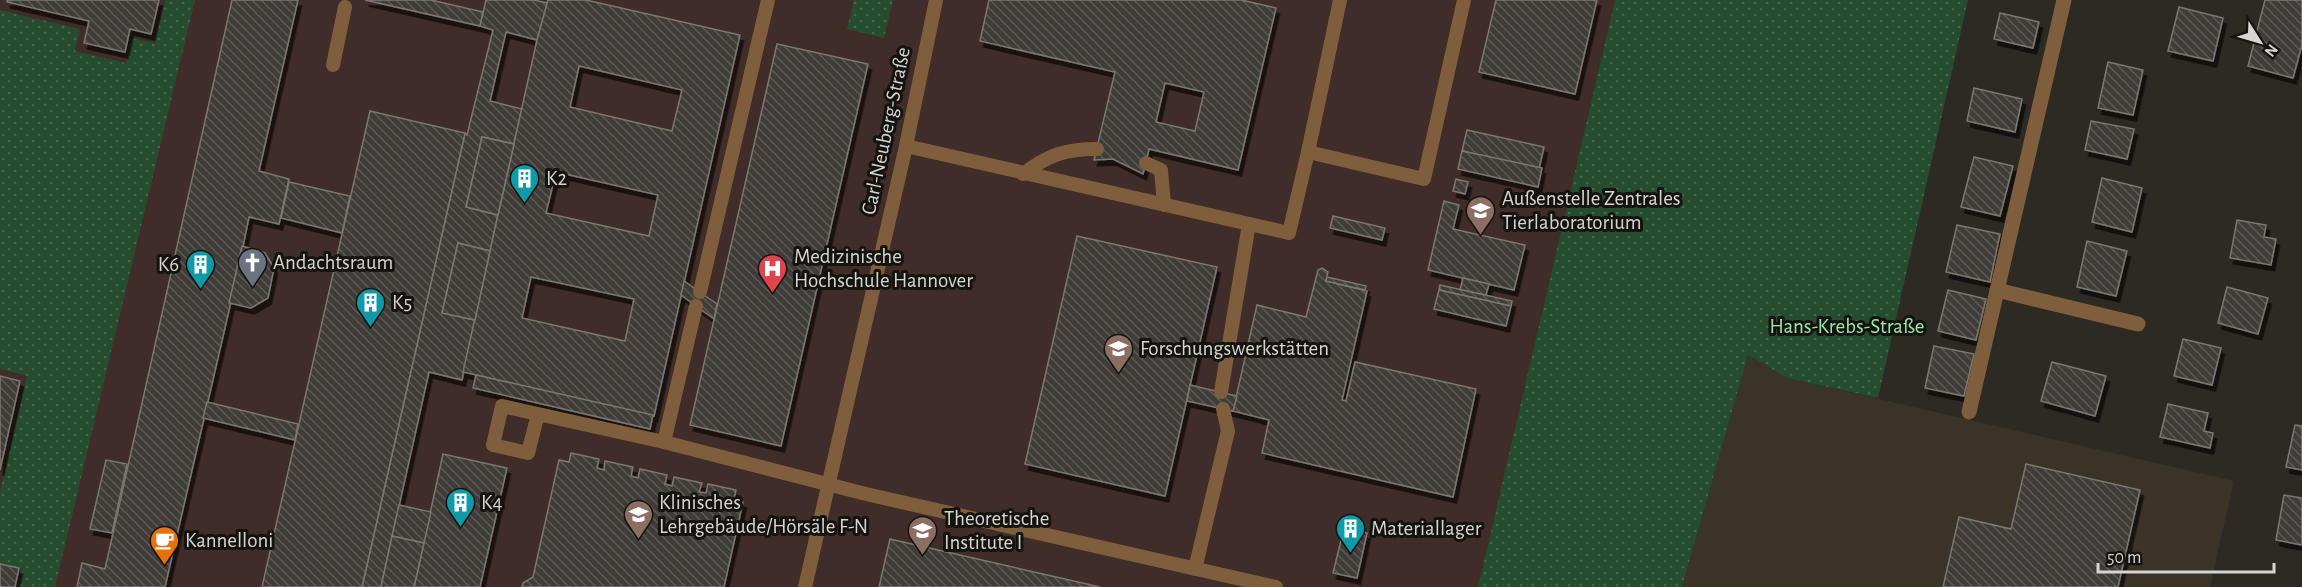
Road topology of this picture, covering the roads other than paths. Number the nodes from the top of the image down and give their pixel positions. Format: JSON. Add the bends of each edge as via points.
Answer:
{"nodes":[{"id":1,"x":768,"y":0,"type":"edge"},
{"id":2,"x":936,"y":0,"type":"edge"},
{"id":3,"x":1340,"y":0,"type":"edge"},
{"id":4,"x":1464,"y":0,"type":"edge"},
{"id":5,"x":2064,"y":0,"type":"edge"},
{"id":6,"x":345,"y":7,"type":"dead end"},
{"id":7,"x":333,"y":65,"type":"dead end"},
{"id":8,"x":906,"y":146,"type":"junction"},
{"id":9,"x":1097,"y":149,"type":"dead end"},
{"id":10,"x":1308,"y":152,"type":"junction"},
{"id":11,"x":1146,"y":162,"type":"dead end"},
{"id":12,"x":1023,"y":174,"type":"junction"},
{"id":13,"x":1164,"y":205,"type":"junction"},
{"id":14,"x":1249,"y":224,"type":"junction"},
{"id":15,"x":1998,"y":291,"type":"junction"},
{"id":16,"x":700,"y":292,"type":"dead end"},
{"id":17,"x":696,"y":306,"type":"dead end"},
{"id":18,"x":2138,"y":324,"type":"dead end"},
{"id":19,"x":1221,"y":392,"type":"dead end"},
{"id":20,"x":1223,"y":409,"type":"dead end"},
{"id":21,"x":1969,"y":412,"type":"dead end"},
{"id":22,"x":538,"y":414,"type":"dead end"},
{"id":23,"x":664,"y":442,"type":"junction"},
{"id":24,"x":828,"y":485,"type":"junction"},
{"id":25,"x":1196,"y":569,"type":"junction"},
{"id":26,"x":805,"y":587,"type":"edge"},
{"id":27,"x":1276,"y":587,"type":"edge"}],
"edges":[{"from":1,"to":16,"type":"lane"},
{"from":2,"to":8,"type":"lane","name":"Carl-Neuberg-Straße"},
{"from":3,"to":10,"type":"lane"},
{"from":4,"to":10,"type":"lane","via":[[1424,179]]},
{"from":5,"to":15,"type":"street"},
{"from":6,"to":7,"type":"lane"},
{"from":8,"to":12,"type":"lane"},
{"from":8,"to":24,"type":"lane","name":"Carl-Neuberg-Straße"},
{"from":9,"to":12,"type":"lane","via":[[1057,153]]},
{"from":10,"to":14,"type":"lane","via":[[1289,234]]},
{"from":11,"to":13,"type":"lane","via":[[1161,170]]},
{"from":12,"to":13,"type":"lane"},
{"from":13,"to":14,"type":"lane"},
{"from":14,"to":19,"type":"lane"},
{"from":15,"to":18,"type":"street"},
{"from":15,"to":21,"type":"street"},
{"from":17,"to":23,"type":"lane"},
{"from":20,"to":25,"type":"lane","via":[[1228,431]]},
{"from":22,"to":23,"type":"lane"},
{"from":23,"to":24,"type":"lane"},
{"from":24,"to":25,"type":"lane"},
{"from":24,"to":26,"type":"lane","name":"Carl-Neuberg-Straße"},
{"from":25,"to":27,"type":"lane"}]}
